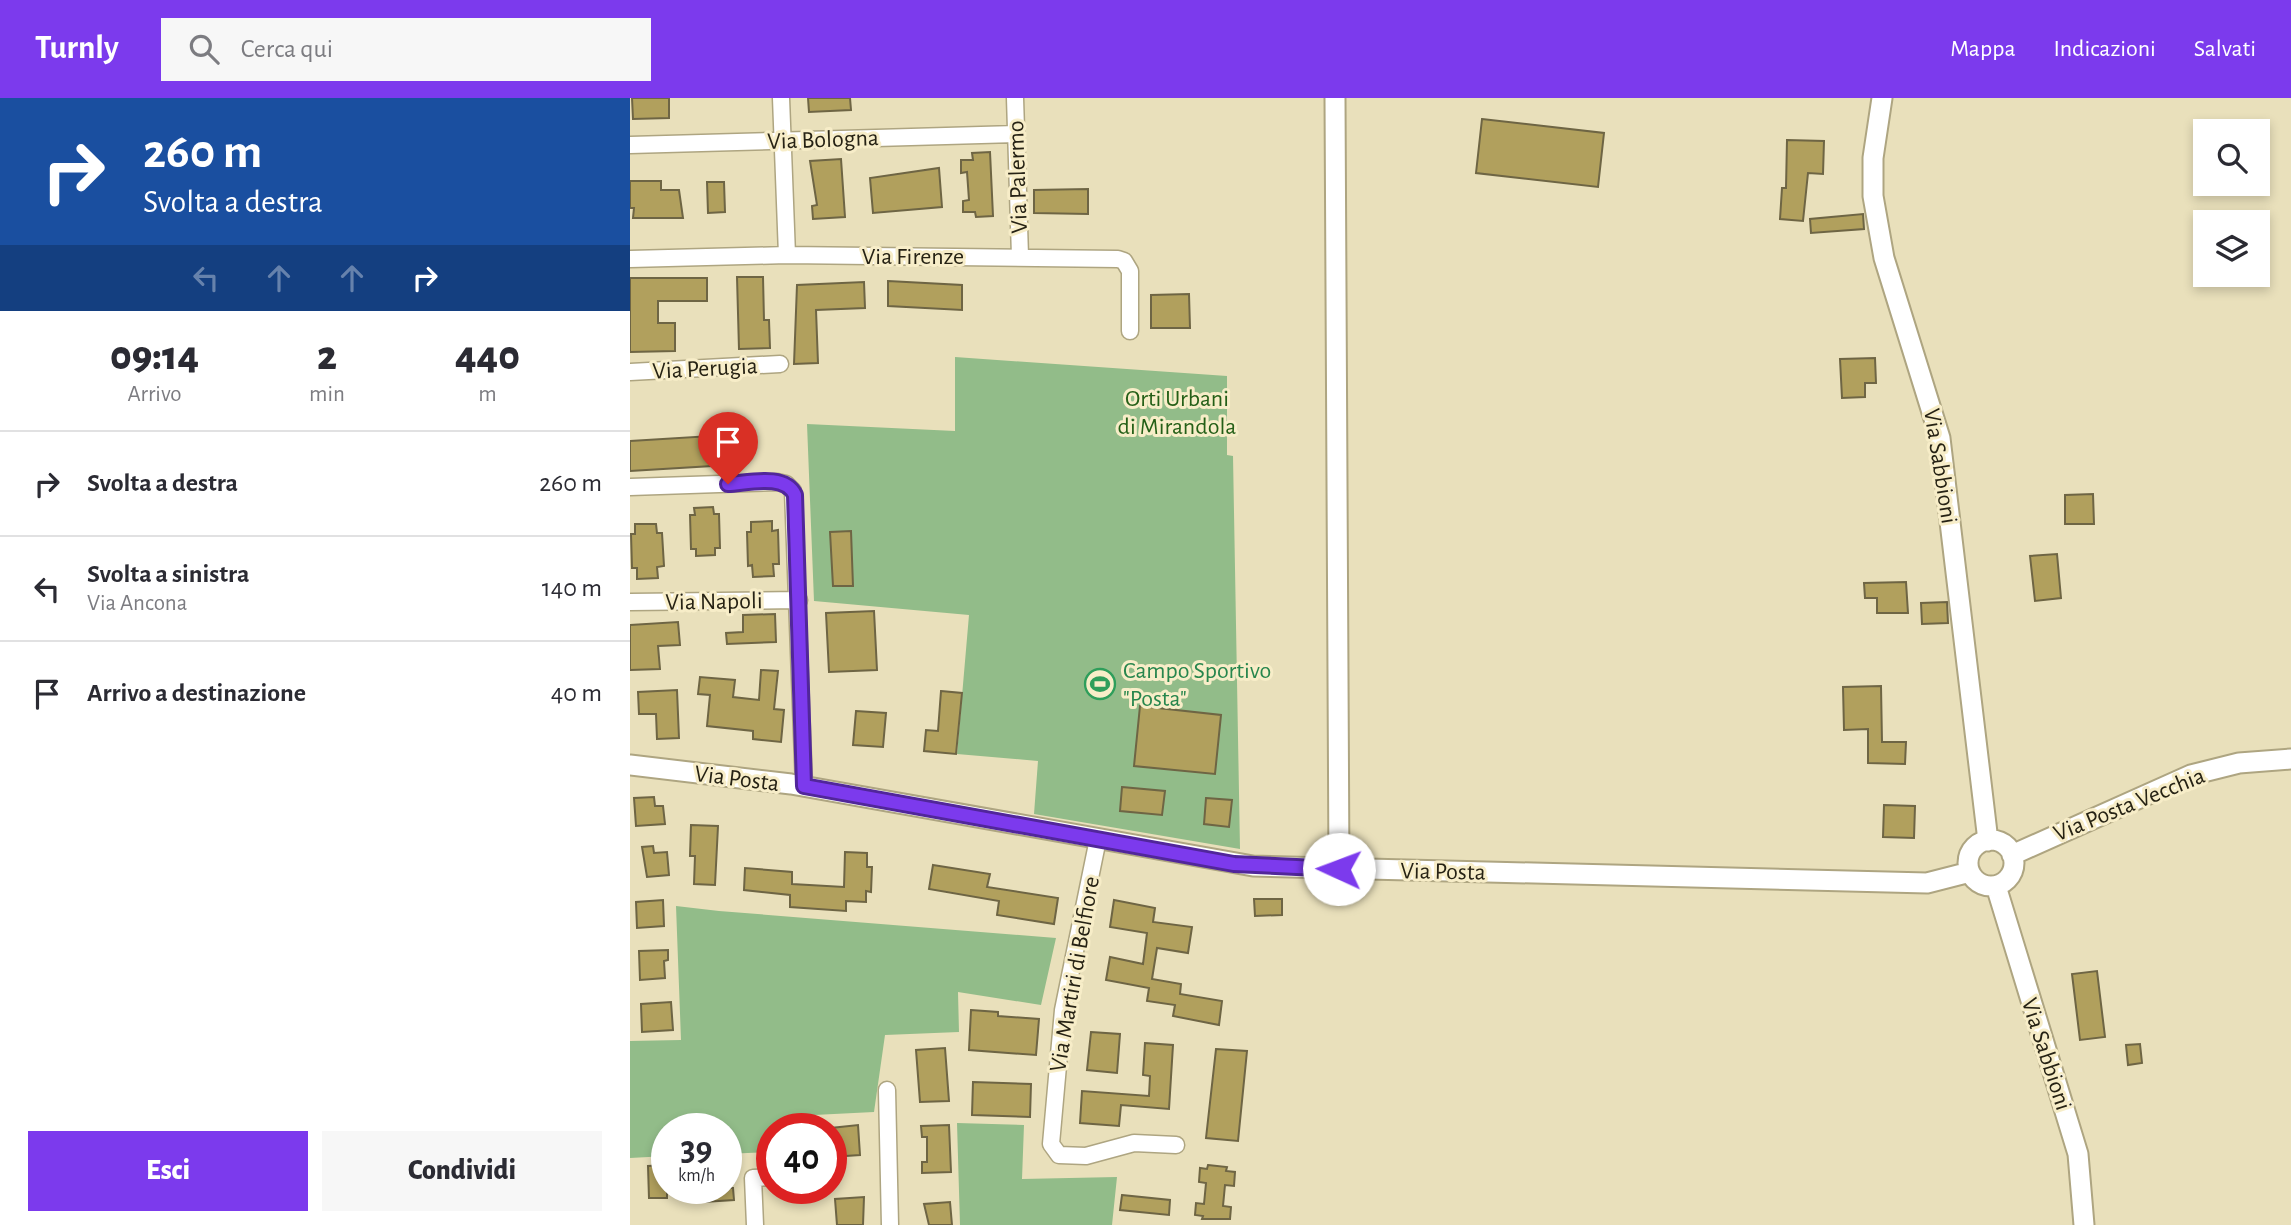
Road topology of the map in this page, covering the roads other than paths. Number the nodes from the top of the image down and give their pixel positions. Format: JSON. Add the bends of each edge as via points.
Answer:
{"nodes":[{"id":1,"x":781,"y":98,"type":"edge"},
{"id":2,"x":1015,"y":98,"type":"edge"},
{"id":3,"x":1335,"y":98,"type":"edge"},
{"id":4,"x":1882,"y":98,"type":"edge"},
{"id":5,"x":1016,"y":134,"type":"junction"},
{"id":6,"x":782,"y":140,"type":"junction"},
{"id":7,"x":630,"y":145,"type":"edge"},
{"id":8,"x":787,"y":255,"type":"junction"},
{"id":9,"x":1020,"y":256,"type":"junction"},
{"id":10,"x":630,"y":258,"type":"edge"},
{"id":11,"x":1130,"y":331,"type":"dead end"},
{"id":12,"x":780,"y":364,"type":"dead end"},
{"id":13,"x":630,"y":372,"type":"edge"},
{"id":14,"x":630,"y":487,"type":"edge"},
{"id":15,"x":799,"y":600,"type":"junction"},
{"id":16,"x":630,"y":602,"type":"edge"},
{"id":17,"x":2291,"y":759,"type":"edge"},
{"id":18,"x":630,"y":765,"type":"edge"},
{"id":19,"x":804,"y":786,"type":"junction"},
{"id":20,"x":1098,"y":839,"type":"junction"},
{"id":21,"x":1988,"y":841,"type":"junction"},
{"id":22,"x":2012,"y":855,"type":"junction"},
{"id":23,"x":1339,"y":869,"type":"junction"},
{"id":24,"x":1970,"y":872,"type":"junction"},
{"id":25,"x":1996,"y":886,"type":"junction"},
{"id":26,"x":887,"y":1090,"type":"dead end"},
{"id":27,"x":1176,"y":1145,"type":"dead end"},
{"id":28,"x":756,"y":1178,"type":"edge"},
{"id":29,"x":755,"y":1225,"type":"edge"},
{"id":30,"x":890,"y":1225,"type":"edge"},
{"id":31,"x":2084,"y":1225,"type":"edge"}],
"edges":[{"from":1,"to":6,"type":"street"},
{"from":2,"to":5,"type":"street","name":"Via Palermo"},
{"from":3,"to":23,"type":"street"},
{"from":4,"to":21,"type":"street","name":"Via Sabbioni","via":[[1872,196],[1884,258],[1940,438]]},
{"from":5,"to":6,"type":"street","name":"Via Bologna"},
{"from":5,"to":9,"type":"street","name":"Via Palermo"},
{"from":6,"to":7,"type":"street","name":"Via Bologna"},
{"from":6,"to":8,"type":"street"},
{"from":8,"to":9,"type":"street","name":"Via Firenze"},
{"from":8,"to":10,"type":"street","name":"Via Firenze"},
{"from":9,"to":11,"type":"street","name":"Via Firenze","via":[[1124,261],[1130,271]]},
{"from":12,"to":13,"type":"street","name":"Via Perugia"},
{"from":14,"to":15,"type":"street","via":[[777,482],[790,486],[796,502]]},
{"from":15,"to":16,"type":"street","name":"Via Napoli"},
{"from":15,"to":19,"type":"street"},
{"from":17,"to":22,"type":"street","name":"Via Posta Vecchia","via":[[2239,763],[2191,775]]},
{"from":18,"to":19,"type":"street","name":"Via Posta"},
{"from":19,"to":20,"type":"street","name":"Via Posta"},
{"from":20,"to":23,"type":"street","name":"Via Posta","via":[[1234,864]]},
{"from":20,"to":27,"type":"street","name":"Via Martiri di Belfiore","via":[[1063,1010],[1051,1144],[1059,1155],[1074,1157],[1134,1143]]},
{"from":21,"to":22,"type":"street","via":[[2002,844]]},
{"from":21,"to":24,"type":"street","via":[[1969,856]]},
{"from":22,"to":25,"type":"street","via":[[2013,870]]},
{"from":23,"to":24,"type":"street","name":"Via Posta","via":[[1927,883]]},
{"from":24,"to":25,"type":"street","via":[[1980,884]]},
{"from":25,"to":31,"type":"street","name":"Via Sabbioni","via":[[2078,1154]]},
{"from":26,"to":30,"type":"street"},
{"from":28,"to":29,"type":"street"}]}
